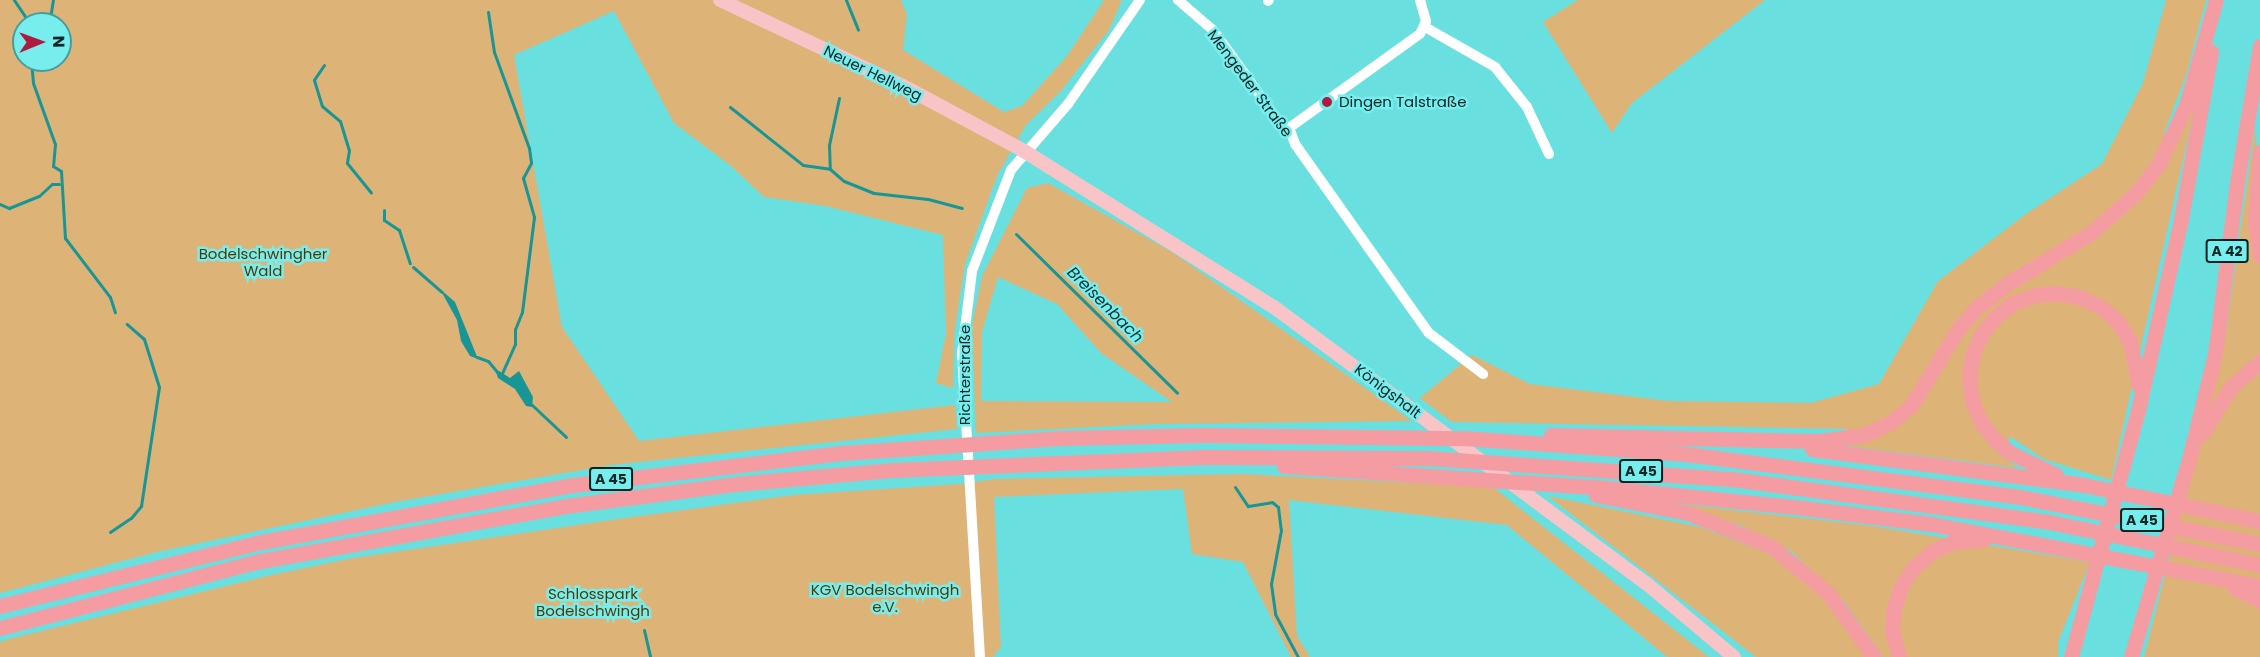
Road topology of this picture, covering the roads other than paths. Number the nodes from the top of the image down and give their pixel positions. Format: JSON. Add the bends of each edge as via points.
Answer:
{"nodes":[{"id":1,"x":720,"y":0,"type":"edge"},
{"id":2,"x":1140,"y":0,"type":"edge"},
{"id":3,"x":1178,"y":0,"type":"edge"},
{"id":4,"x":1420,"y":0,"type":"edge"},
{"id":5,"x":2218,"y":0,"type":"edge"},
{"id":6,"x":1425,"y":27,"type":"junction"},
{"id":7,"x":2260,"y":46,"type":"edge"},
{"id":8,"x":1289,"y":128,"type":"junction"},
{"id":9,"x":1024,"y":151,"type":"junction"},
{"id":10,"x":2260,"y":152,"type":"edge"},
{"id":11,"x":1549,"y":154,"type":"dead end"},
{"id":12,"x":2260,"y":255,"type":"edge"},
{"id":13,"x":2260,"y":362,"type":"edge"},
{"id":14,"x":1483,"y":374,"type":"dead end"},
{"id":15,"x":2138,"y":410,"type":"junction"},
{"id":16,"x":1464,"y":438,"type":"junction"},
{"id":17,"x":1728,"y":441,"type":"junction"},
{"id":18,"x":2190,"y":455,"type":"junction"},
{"id":19,"x":1204,"y":457,"type":"junction"},
{"id":20,"x":1552,"y":484,"type":"junction"},
{"id":21,"x":2084,"y":485,"type":"junction"},
{"id":22,"x":2256,"y":520,"type":"edge"},
{"id":23,"x":2019,"y":539,"type":"junction"},
{"id":24,"x":2260,"y":544,"type":"edge"},
{"id":25,"x":2260,"y":564,"type":"edge"},
{"id":26,"x":2200,"y":576,"type":"junction"},
{"id":27,"x":2260,"y":586,"type":"edge"},
{"id":28,"x":2260,"y":600,"type":"edge"},
{"id":29,"x":2085,"y":605,"type":"junction"},
{"id":30,"x":0,"y":606,"type":"edge"},
{"id":31,"x":2142,"y":626,"type":"junction"},
{"id":32,"x":3,"y":627,"type":"edge"},
{"id":33,"x":980,"y":657,"type":"edge"},
{"id":34,"x":1734,"y":657,"type":"edge"},
{"id":35,"x":1874,"y":657,"type":"edge"},
{"id":36,"x":1899,"y":657,"type":"edge"},
{"id":37,"x":2059,"y":657,"type":"edge"},
{"id":38,"x":2071,"y":657,"type":"edge"},
{"id":39,"x":2132,"y":657,"type":"edge"},
{"id":40,"x":2138,"y":657,"type":"edge"}],
"edges":[{"from":1,"to":9,"type":"main road","name":"Neuer Hellweg","via":[[903,86]]},
{"from":2,"to":9,"type":"street","name":"Richterstraße","via":[[1068,104]]},
{"from":3,"to":8,"type":"street","name":"Mengeder Straße","via":[[1213,30],[1280,123]]},
{"from":4,"to":6,"type":"street"},
{"from":5,"to":15,"type":"highway","via":[[2181,219]]},
{"from":5,"to":17,"type":"highway","via":[[2186,105],[2158,165],[2114,215],[1976,308],[1958,329],[1911,406],[1890,423],[1847,440]]},
{"from":6,"to":8,"type":"street"},
{"from":6,"to":11,"type":"street","via":[[1495,67],[1527,106]]},
{"from":7,"to":18,"type":"highway","number":"A 42","via":[[2236,182],[2215,354]]},
{"from":8,"to":14,"type":"street","name":"Mengeder Straße","via":[[1295,144],[1428,333]]},
{"from":9,"to":33,"type":"street","name":"Richterstraße","via":[[1000,190],[972,271],[962,353]]},
{"from":9,"to":34,"type":"main road","name":"Königshalt","via":[[1274,307],[1646,583]]},
{"from":10,"to":12,"type":"highway","via":[[2254,222]]},
{"from":13,"to":18,"type":"highway","via":[[2247,370],[2216,406]]},
{"from":15,"to":21,"type":"highway","via":[[2137,363],[2130,341],[2118,322],[2101,307],[2069,295],[2035,295],[1995,317],[1981,334],[1969,378],[1972,401],[1981,422],[2009,452]]},
{"from":15,"to":29,"type":"highway"},
{"from":16,"to":17,"type":"highway","via":[[1585,434]]},
{"from":16,"to":24,"type":"highway","number":"A 45","via":[[1785,464],[2079,508]]},
{"from":16,"to":30,"type":"highway","number":"A 45","via":[[1060,438],[737,463],[573,485],[366,520],[189,557]]},
{"from":17,"to":21,"type":"highway"},
{"from":18,"to":31,"type":"highway","number":"A 42"},
{"from":19,"to":20,"type":"highway","via":[[1233,465],[1328,467]]},
{"from":19,"to":25,"type":"highway","number":"A 45","via":[[1358,455],[1620,469],[1859,494],[2074,527]]},
{"from":19,"to":32,"type":"highway","number":"A 45","via":[[892,470],[735,484],[566,506],[255,562]]},
{"from":20,"to":23,"type":"highway","via":[[1803,508]]},
{"from":20,"to":35,"type":"highway","via":[[1688,513],[1771,546],[1803,568],[1828,593]]},
{"from":21,"to":22,"type":"highway"},
{"from":23,"to":26,"type":"highway"},
{"from":23,"to":36,"type":"highway","via":[[1952,542],[1931,552],[1914,567],[1901,586],[1894,608],[1892,630]]},
{"from":26,"to":27,"type":"highway"},
{"from":26,"to":28,"type":"highway"},
{"from":29,"to":37,"type":"highway"},
{"from":29,"to":38,"type":"highway"},
{"from":31,"to":39,"type":"highway","number":"A 42"},
{"from":31,"to":40,"type":"highway"}]}
